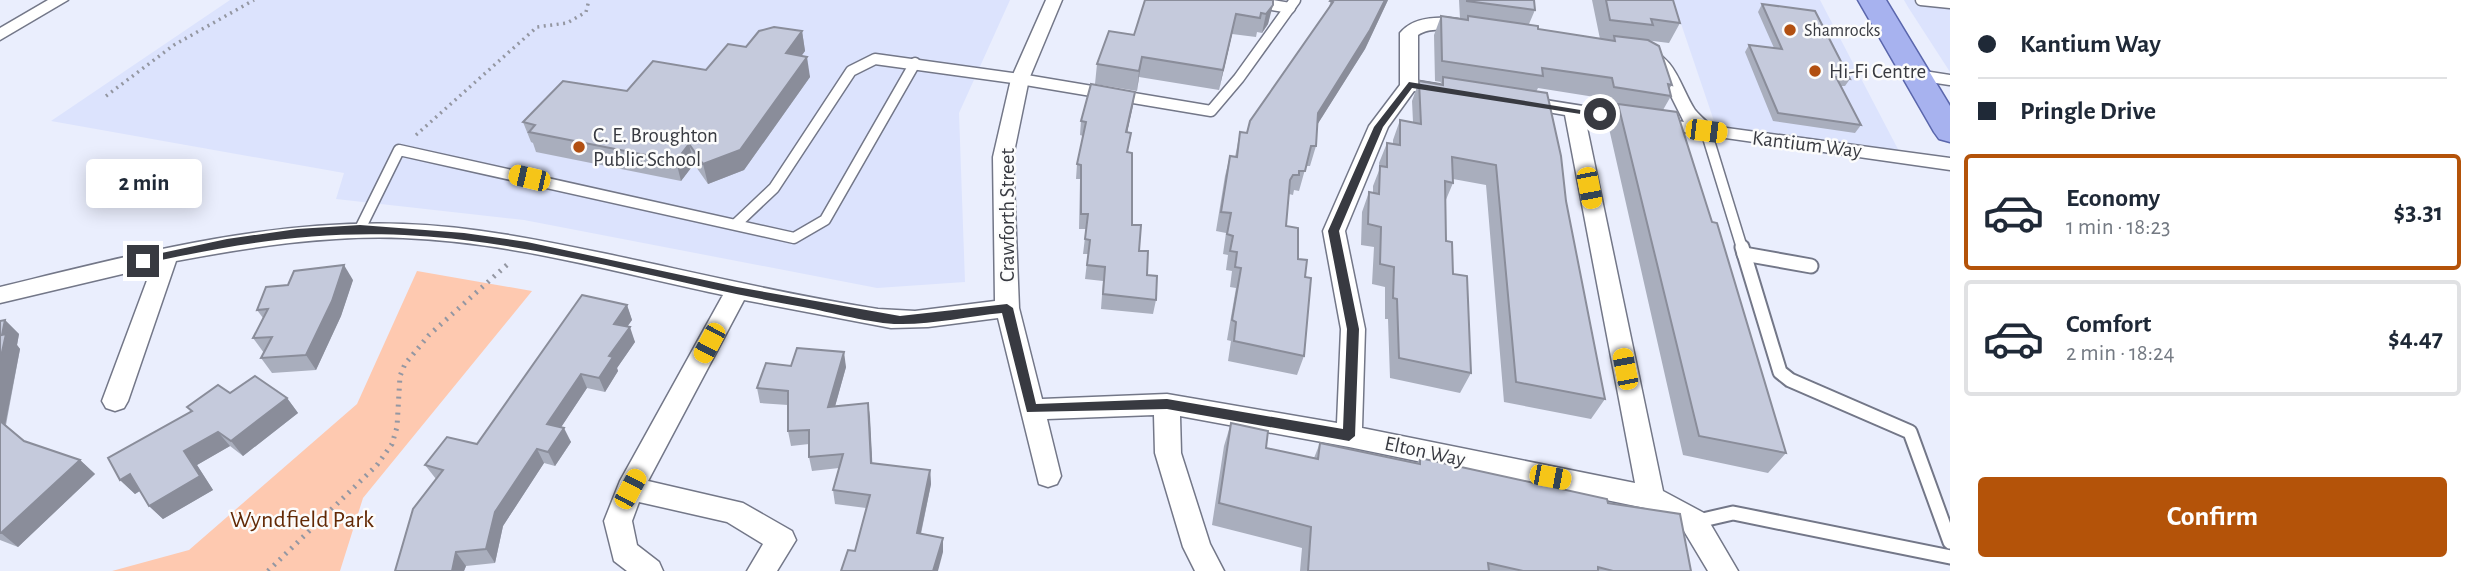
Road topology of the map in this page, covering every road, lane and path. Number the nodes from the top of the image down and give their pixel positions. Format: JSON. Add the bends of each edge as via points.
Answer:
{"nodes":[{"id":1,"x":60,"y":0,"type":"edge"},
{"id":2,"x":254,"y":0,"type":"edge"},
{"id":3,"x":589,"y":0,"type":"edge"},
{"id":4,"x":1054,"y":0,"type":"edge"},
{"id":5,"x":1243,"y":0,"type":"edge"},
{"id":6,"x":1872,"y":0,"type":"edge"},
{"id":7,"x":1921,"y":0,"type":"edge"},
{"id":8,"x":1950,"y":3,"type":"edge"},
{"id":9,"x":1293,"y":4,"type":"edge"},
{"id":10,"x":1492,"y":31,"type":"edge"},
{"id":11,"x":0,"y":35,"type":"edge"},
{"id":12,"x":1629,"y":50,"type":"edge"},
{"id":13,"x":915,"y":63,"type":"junction"},
{"id":14,"x":1917,"y":75,"type":"junction"},
{"id":15,"x":1020,"y":79,"type":"junction"},
{"id":16,"x":1950,"y":80,"type":"edge"},
{"id":17,"x":1409,"y":85,"type":"junction"},
{"id":18,"x":1464,"y":94,"type":"edge"},
{"id":19,"x":107,"y":96,"type":"dead end"},
{"id":20,"x":1505,"y":100,"type":"edge"},
{"id":21,"x":1574,"y":110,"type":"junction"},
{"id":22,"x":1706,"y":131,"type":"junction"},
{"id":23,"x":1950,"y":132,"type":"edge"},
{"id":24,"x":400,"y":150,"type":"junction"},
{"id":25,"x":1950,"y":164,"type":"edge"},
{"id":26,"x":736,"y":224,"type":"junction"},
{"id":27,"x":360,"y":229,"type":"junction"},
{"id":28,"x":527,"y":246,"type":"junction"},
{"id":29,"x":1744,"y":254,"type":"junction"},
{"id":30,"x":167,"y":255,"type":"junction"},
{"id":31,"x":1811,"y":266,"type":"dead end"},
{"id":32,"x":737,"y":291,"type":"junction"},
{"id":33,"x":0,"y":295,"type":"edge"},
{"id":34,"x":1007,"y":308,"type":"junction"},
{"id":35,"x":115,"y":401,"type":"dead end"},
{"id":36,"x":1167,"y":404,"type":"junction"},
{"id":37,"x":1031,"y":409,"type":"junction"},
{"id":38,"x":1349,"y":436,"type":"junction"},
{"id":39,"x":1048,"y":476,"type":"dead end"},
{"id":40,"x":630,"y":489,"type":"junction"},
{"id":41,"x":1651,"y":498,"type":"junction"},
{"id":42,"x":1694,"y":522,"type":"junction"},
{"id":43,"x":1950,"y":542,"type":"edge"},
{"id":44,"x":1950,"y":557,"type":"edge"},
{"id":45,"x":268,"y":571,"type":"edge"},
{"id":46,"x":649,"y":571,"type":"edge"},
{"id":47,"x":761,"y":571,"type":"edge"},
{"id":48,"x":1210,"y":571,"type":"edge"},
{"id":49,"x":1724,"y":571,"type":"edge"}],
"edges":[{"from":1,"to":11,"type":"street"},
{"from":2,"to":19,"type":"path","via":[[174,45]]},
{"from":3,"to":24,"type":"path","via":[[586,12],[567,23],[537,27]]},
{"from":4,"to":15,"type":"street","name":"Crawforth Street"},
{"from":5,"to":9,"type":"lane"},
{"from":6,"to":14,"type":"main road"},
{"from":7,"to":8,"type":"lane"},
{"from":9,"to":15,"type":"lane","via":[[1211,111]]},
{"from":10,"to":17,"type":"street","via":[[1437,23],[1416,27],[1407,38]]},
{"from":12,"to":22,"type":"street","via":[[1664,64],[1687,113]]},
{"from":13,"to":15,"type":"lane"},
{"from":13,"to":26,"type":"lane","via":[[875,59],[850,71],[774,188]]},
{"from":13,"to":26,"type":"lane","via":[[825,220],[794,237]]},
{"from":14,"to":16,"type":"lane"},
{"from":14,"to":23,"type":"main road"},
{"from":15,"to":34,"type":"street","name":"Crawforth Street","via":[[1003,157]]},
{"from":17,"to":18,"type":"street"},
{"from":17,"to":38,"type":"street","via":[[1379,127],[1334,231],[1353,329]]},
{"from":20,"to":21,"type":"street","name":"Kantium Way"},
{"from":21,"to":22,"type":"street","name":"Kantium Way"},
{"from":21,"to":41,"type":"street"},
{"from":22,"to":25,"type":"street","name":"Kantium Way"},
{"from":22,"to":29,"type":"lane"},
{"from":24,"to":26,"type":"lane"},
{"from":24,"to":27,"type":"lane"},
{"from":27,"to":28,"type":"street","via":[[464,236]]},
{"from":27,"to":30,"type":"street","via":[[297,232]]},
{"from":28,"to":32,"type":"street"},
{"from":28,"to":45,"type":"path","via":[[415,348],[400,376],[392,444],[362,481]]},
{"from":29,"to":31,"type":"lane"},
{"from":29,"to":43,"type":"lane","via":[[1780,372],[1910,432]]},
{"from":30,"to":33,"type":"street"},
{"from":30,"to":35,"type":"street"},
{"from":32,"to":34,"type":"street","via":[[900,320]]},
{"from":32,"to":40,"type":"street"},
{"from":34,"to":37,"type":"street","name":"Crawforth Street"},
{"from":36,"to":37,"type":"street","name":"Elton Way"},
{"from":36,"to":38,"type":"street","name":"Elton Way"},
{"from":36,"to":48,"type":"street","via":[[1168,453],[1197,547]]},
{"from":37,"to":39,"type":"street","name":"Crawforth Street"},
{"from":38,"to":41,"type":"street","name":"Elton Way"},
{"from":40,"to":46,"type":"street","via":[[618,522],[624,552]]},
{"from":40,"to":47,"type":"street","via":[[733,511],[782,540]]},
{"from":41,"to":42,"type":"street","name":"Elton Way"},
{"from":42,"to":44,"type":"lane","via":[[1733,513]]},
{"from":42,"to":49,"type":"street"}]}
